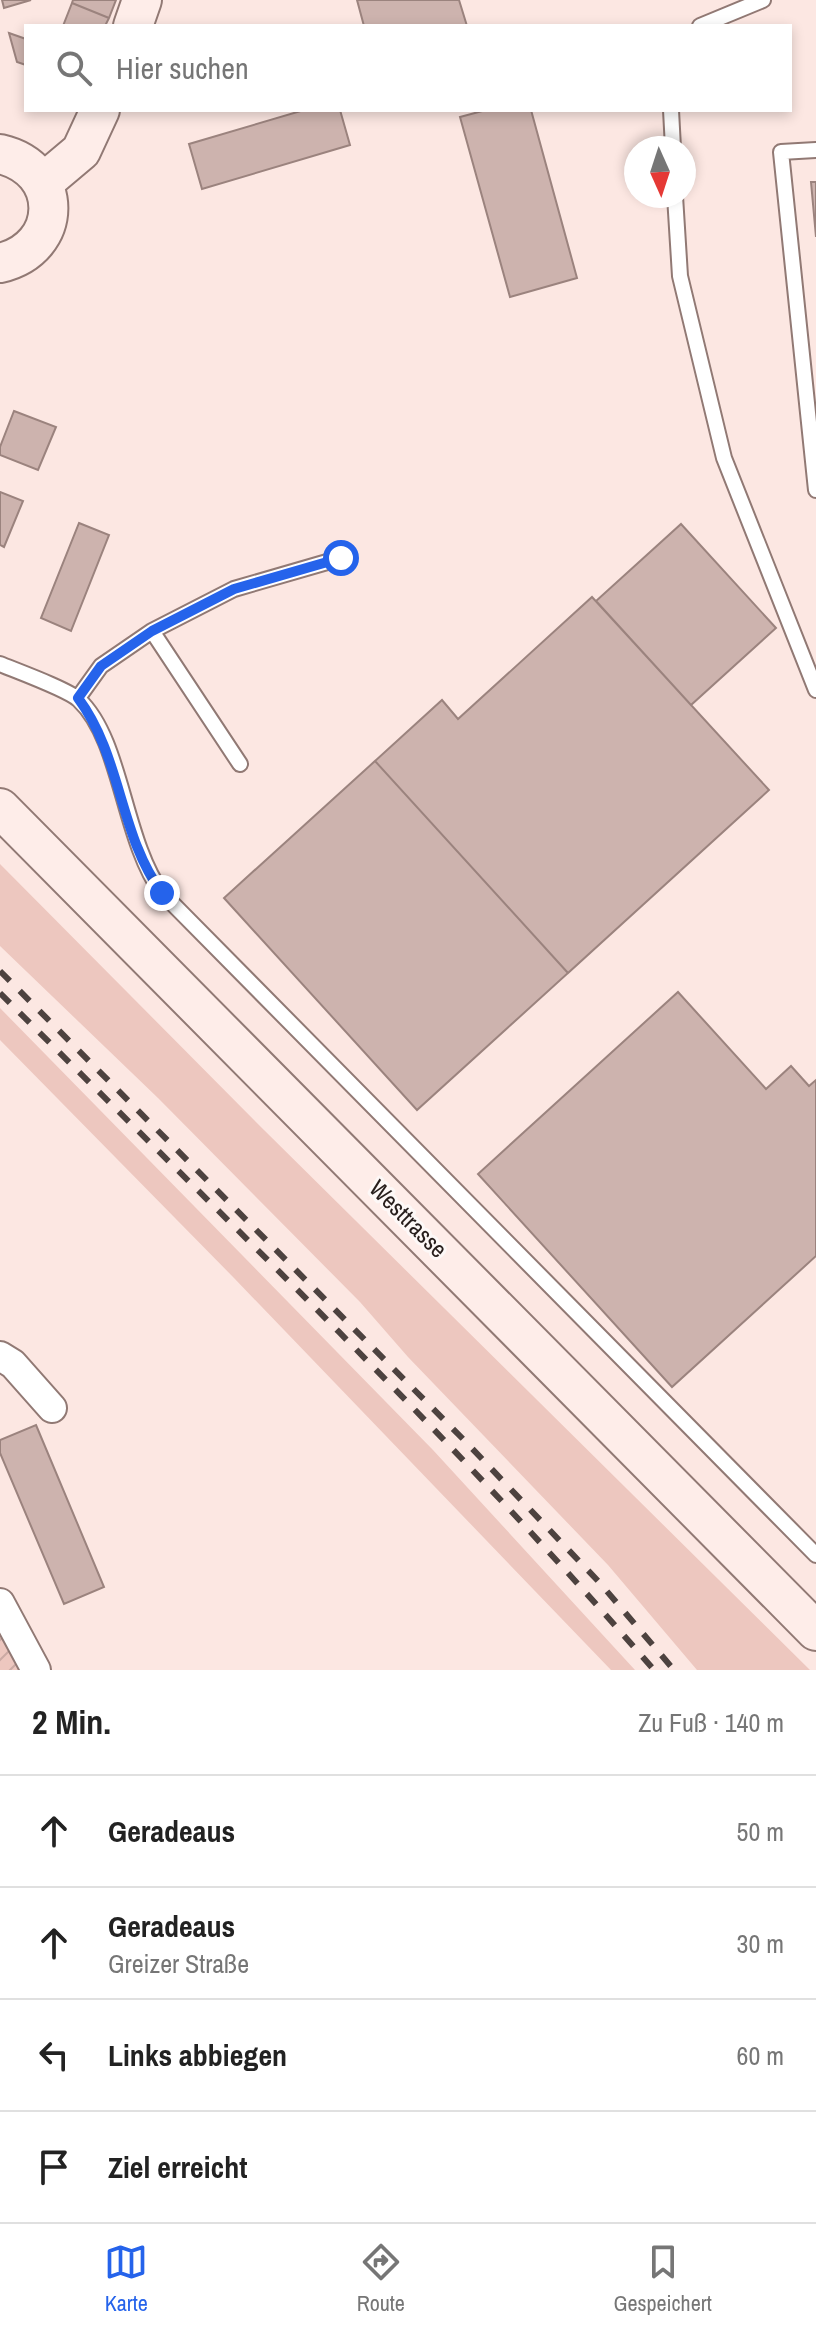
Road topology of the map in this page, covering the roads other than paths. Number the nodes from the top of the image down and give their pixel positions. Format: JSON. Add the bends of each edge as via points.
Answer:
{"nodes":[{"id":1,"x":142,"y":0,"type":"edge"},
{"id":2,"x":763,"y":0,"type":"edge"},
{"id":3,"x":134,"y":24,"type":"edge"},
{"id":4,"x":705,"y":24,"type":"edge"},
{"id":5,"x":99,"y":112,"type":"edge"},
{"id":6,"x":671,"y":112,"type":"edge"},
{"id":7,"x":672,"y":136,"type":"edge"},
{"id":8,"x":816,"y":150,"type":"edge"},
{"id":9,"x":0,"y":154,"type":"edge"},
{"id":10,"x":43,"y":183,"type":"junction"},
{"id":11,"x":676,"y":208,"type":"edge"},
{"id":12,"x":0,"y":263,"type":"edge"},
{"id":13,"x":816,"y":490,"type":"edge"},
{"id":14,"x":341,"y":558,"type":"dead end"},
{"id":15,"x":152,"y":631,"type":"junction"},
{"id":16,"x":0,"y":664,"type":"edge"},
{"id":17,"x":816,"y":690,"type":"edge"},
{"id":18,"x":78,"y":698,"type":"junction"},
{"id":19,"x":240,"y":764,"type":"dead end"},
{"id":20,"x":0,"y":808,"type":"edge"},
{"id":21,"x":0,"y":1356,"type":"edge"},
{"id":22,"x":52,"y":1408,"type":"dead end"},
{"id":23,"x":816,"y":1555,"type":"edge"},
{"id":24,"x":0,"y":1603,"type":"edge"},
{"id":25,"x":816,"y":1631,"type":"edge"},
{"id":26,"x":36,"y":1670,"type":"edge"}],
"edges":[{"from":1,"to":3,"type":"main road"},
{"from":2,"to":4,"type":"lane"},
{"from":5,"to":10,"type":"main road","via":[[81,151]]},
{"from":6,"to":7,"type":"lane"},
{"from":8,"to":13,"type":"lane","via":[[781,152]]},
{"from":9,"to":10,"type":"main road","via":[[18,160]]},
{"from":10,"to":12,"type":"main road","via":[[48,219],[42,236],[15,260]]},
{"from":11,"to":17,"type":"lane","via":[[680,276],[724,458]]},
{"from":14,"to":15,"type":"lane","via":[[234,589]]},
{"from":15,"to":18,"type":"lane","via":[[101,666]]},
{"from":15,"to":19,"type":"lane"},
{"from":16,"to":18,"type":"lane"},
{"from":18,"to":23,"type":"lane","via":[[105,744],[138,850],[162,893]]},
{"from":20,"to":25,"type":"main road","name":"Westtrasse"},
{"from":21,"to":22,"type":"street"},
{"from":24,"to":26,"type":"street"}]}
